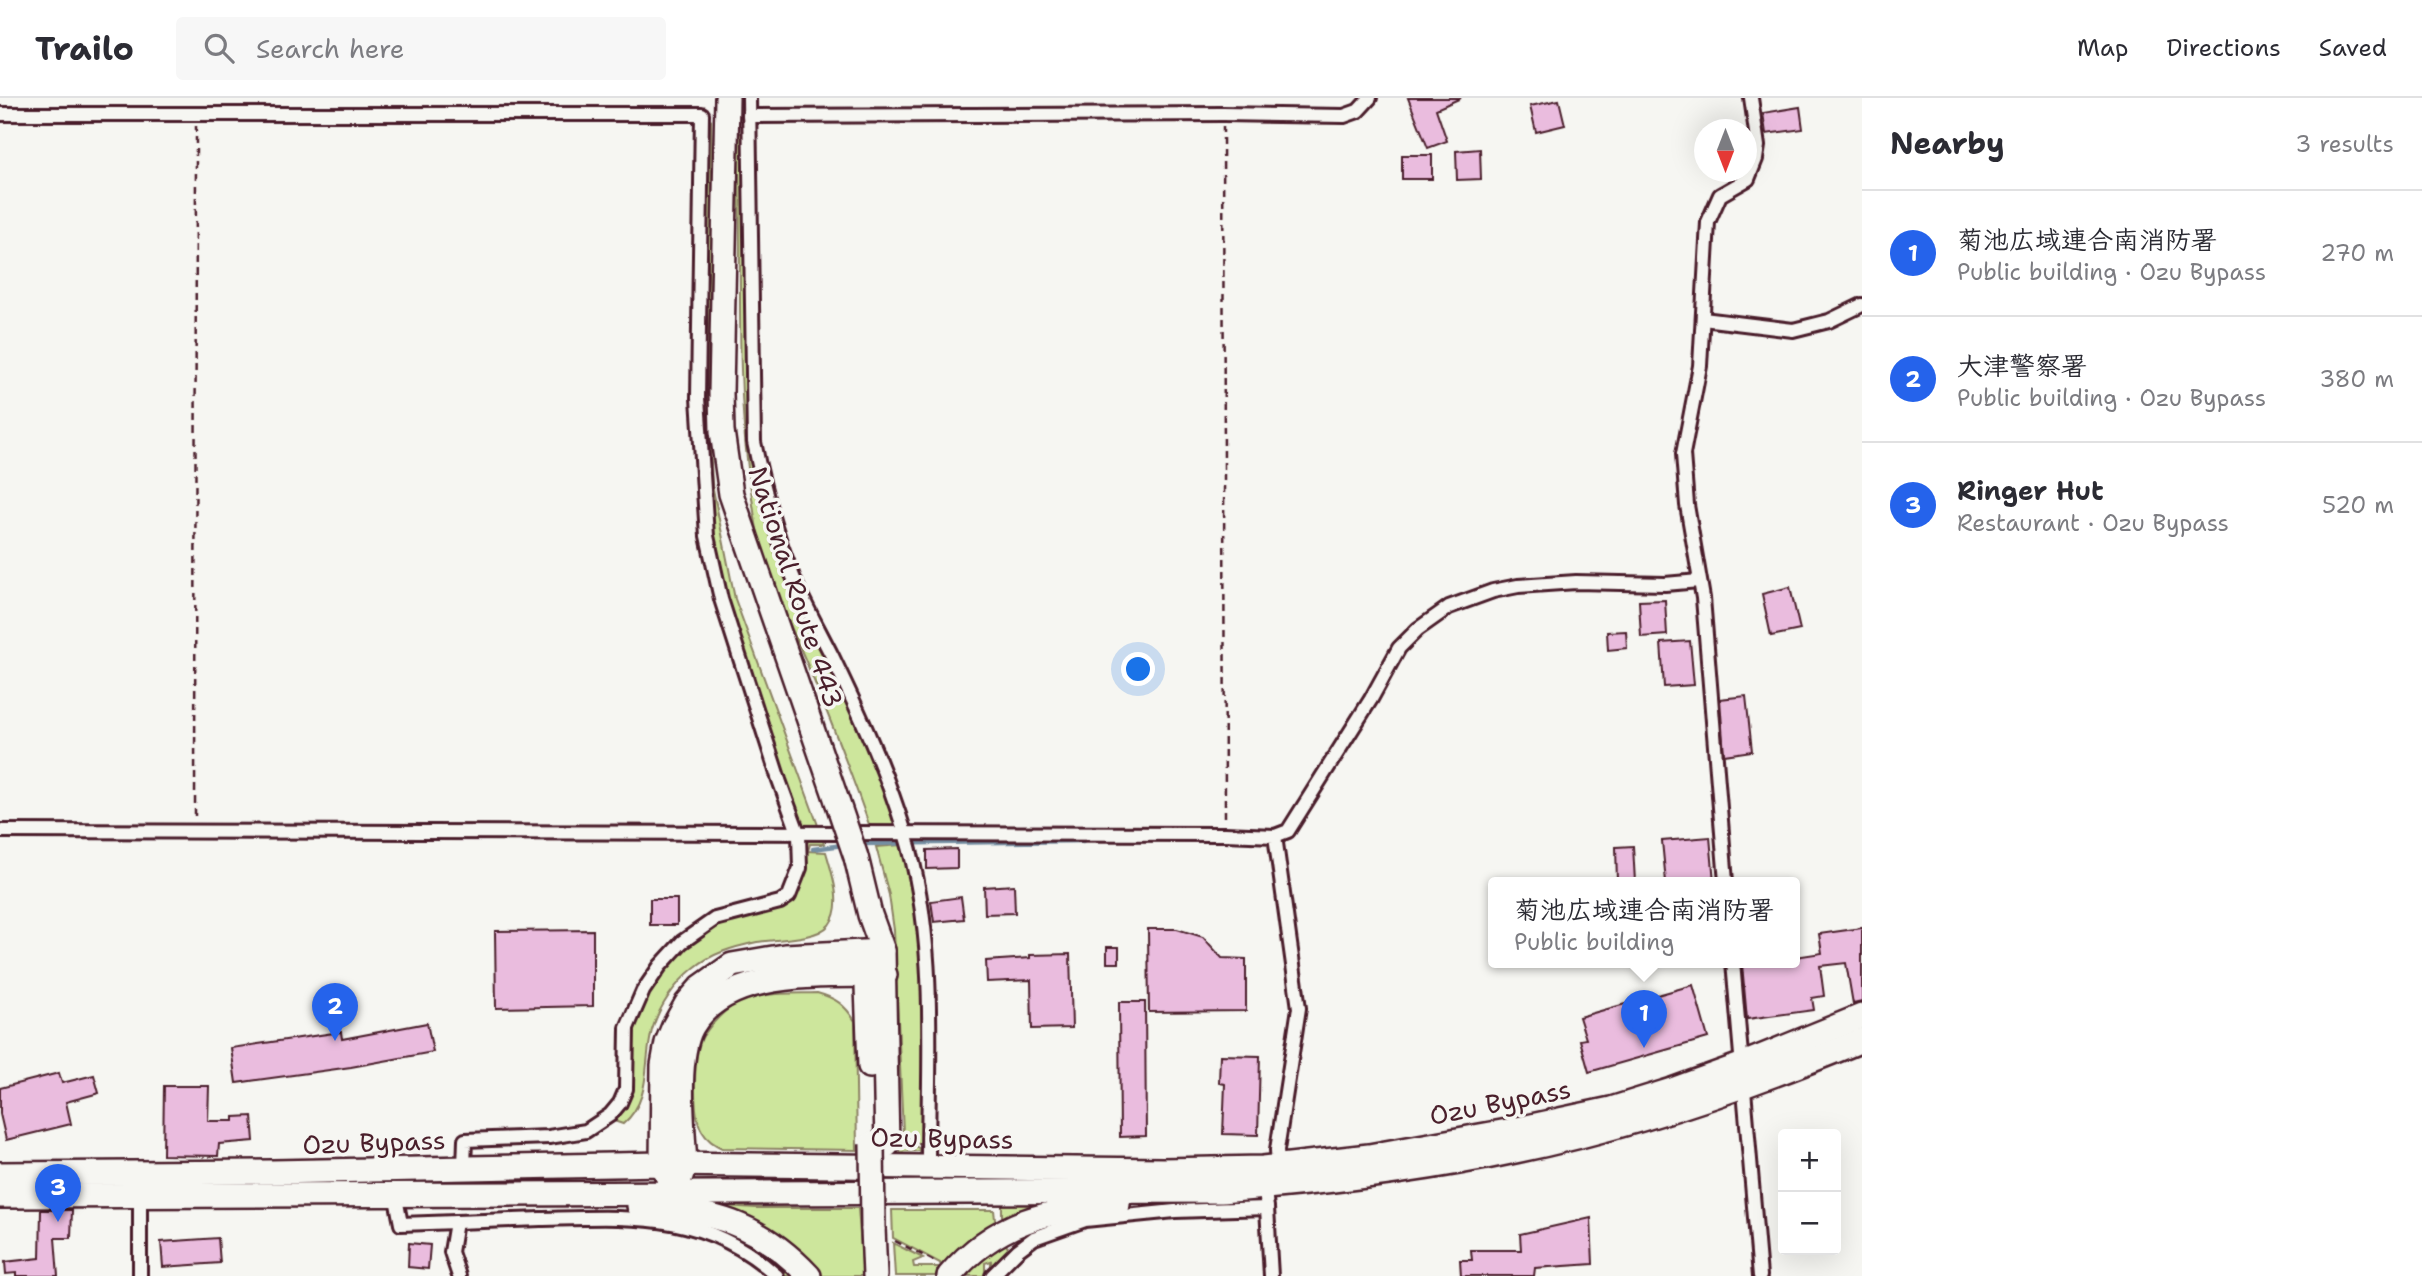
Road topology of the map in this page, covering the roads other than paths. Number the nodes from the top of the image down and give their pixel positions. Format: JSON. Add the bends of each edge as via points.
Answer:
{"nodes":[{"id":1,"x":727,"y":98,"type":"edge"},
{"id":2,"x":749,"y":98,"type":"edge"},
{"id":3,"x":1370,"y":98,"type":"edge"},
{"id":4,"x":1751,"y":98,"type":"edge"},
{"id":5,"x":0,"y":114,"type":"edge"},
{"id":6,"x":749,"y":116,"type":"junction"},
{"id":7,"x":1862,"y":306,"type":"edge"},
{"id":8,"x":1703,"y":318,"type":"junction"},
{"id":9,"x":1699,"y":581,"type":"junction"},
{"id":10,"x":0,"y":831,"type":"edge"},
{"id":11,"x":905,"y":834,"type":"junction"},
{"id":12,"x":799,"y":835,"type":"junction"},
{"id":13,"x":1275,"y":836,"type":"junction"},
{"id":14,"x":1726,"y":877,"type":"edge"},
{"id":15,"x":874,"y":951,"type":"junction"},
{"id":16,"x":1733,"y":968,"type":"edge"},
{"id":17,"x":876,"y":975,"type":"junction"},
{"id":18,"x":1862,"y":1016,"type":"edge"},
{"id":19,"x":1862,"y":1040,"type":"edge"},
{"id":20,"x":1742,"y":1075,"type":"junction"},
{"id":21,"x":674,"y":1164,"type":"junction"},
{"id":22,"x":928,"y":1165,"type":"junction"},
{"id":23,"x":464,"y":1167,"type":"junction"},
{"id":24,"x":0,"y":1174,"type":"edge"},
{"id":25,"x":1268,"y":1182,"type":"junction"},
{"id":26,"x":140,"y":1185,"type":"junction"},
{"id":27,"x":1221,"y":1191,"type":"junction"},
{"id":28,"x":674,"y":1192,"type":"junction"},
{"id":29,"x":466,"y":1193,"type":"junction"},
{"id":30,"x":395,"y":1194,"type":"junction"},
{"id":31,"x":0,"y":1196,"type":"edge"},
{"id":32,"x":456,"y":1222,"type":"junction"},
{"id":33,"x":886,"y":1232,"type":"junction"},
{"id":34,"x":943,"y":1269,"type":"edge"},
{"id":35,"x":140,"y":1276,"type":"edge"},
{"id":36,"x":459,"y":1276,"type":"edge"},
{"id":37,"x":777,"y":1276,"type":"edge"},
{"id":38,"x":809,"y":1276,"type":"edge"},
{"id":39,"x":875,"y":1276,"type":"edge"},
{"id":40,"x":890,"y":1276,"type":"edge"},
{"id":41,"x":992,"y":1276,"type":"edge"},
{"id":42,"x":1271,"y":1276,"type":"edge"},
{"id":43,"x":1760,"y":1276,"type":"edge"}],
"edges":[{"from":1,"to":15,"type":"highway","name":"National Route 443","bridge":true,"via":[[721,393],[732,494],[856,857]]},
{"from":2,"to":6,"type":"street"},
{"from":3,"to":6,"type":"street","via":[[1358,111],[1343,116]]},
{"from":4,"to":8,"type":"street","via":[[1756,159],[1748,179],[1720,195],[1708,222]]},
{"from":5,"to":12,"type":"street","via":[[702,114],[698,398],[707,536],[721,599]]},
{"from":6,"to":11,"type":"street","via":[[752,405],[764,493],[797,585],[870,736]]},
{"from":7,"to":8,"type":"street","via":[[1793,331]]},
{"from":8,"to":9,"type":"street","via":[[1700,366],[1683,454]]},
{"from":9,"to":13,"type":"street","via":[[1518,586],[1449,607],[1399,648],[1294,823]]},
{"from":9,"to":14,"type":"street"},
{"from":10,"to":12,"type":"street"},
{"from":11,"to":12,"type":"street"},
{"from":11,"to":13,"type":"street"},
{"from":11,"to":22,"type":"street","via":[[925,923],[929,972]]},
{"from":12,"to":23,"type":"street","via":[[800,867],[789,896],[715,919],[681,942],[652,976],[627,1028],[626,1088],[610,1115],[586,1131],[465,1140]]},
{"from":13,"to":25,"type":"street","via":[[1299,1008]]},
{"from":15,"to":17,"type":"highway","name":"National Route 443"},
{"from":15,"to":21,"type":"highway","via":[[785,956],[732,965],[701,987],[674,1026],[663,1065]]},
{"from":16,"to":20,"type":"street"},
{"from":17,"to":21,"type":"highway","via":[[784,978],[736,989],[714,1002],[692,1027],[684,1055]]},
{"from":17,"to":33,"type":"highway","name":"National Route 443"},
{"from":18,"to":20,"type":"highway","name":"Ozu Bypass"},
{"from":19,"to":20,"type":"highway","name":"Ozu Bypass","via":[[1797,1067]]},
{"from":20,"to":25,"type":"highway","name":"Ozu Bypass","via":[[1678,1108],[1516,1151],[1367,1177]]},
{"from":20,"to":43,"type":"street"},
{"from":21,"to":22,"type":"highway","name":"Ozu Bypass"},
{"from":21,"to":23,"type":"highway","name":"Ozu Bypass"},
{"from":21,"to":28,"type":"highway"},
{"from":22,"to":25,"type":"highway","name":"Ozu Bypass","via":[[1163,1170]]},
{"from":23,"to":26,"type":"highway","name":"Ozu Bypass"},
{"from":24,"to":26,"type":"highway","name":"Ozu Bypass"},
{"from":25,"to":27,"type":"highway","name":"Ozu Bypass"},
{"from":25,"to":41,"type":"street","via":[[1175,1211],[1085,1220],[1034,1238]]},
{"from":25,"to":42,"type":"street"},
{"from":26,"to":30,"type":"highway","name":"Ozu Bypass"},
{"from":26,"to":31,"type":"highway","name":"Ozu Bypass"},
{"from":26,"to":35,"type":"street"},
{"from":27,"to":28,"type":"highway","name":"Ozu Bypass"},
{"from":27,"to":34,"type":"highway","via":[[1190,1202],[1055,1211],[1016,1223]]},
{"from":28,"to":29,"type":"highway","name":"Ozu Bypass"},
{"from":29,"to":30,"type":"highway","name":"Ozu Bypass"},
{"from":29,"to":38,"type":"highway","via":[[492,1204],[668,1208],[720,1218],[758,1233]]},
{"from":30,"to":32,"type":"street","via":[[401,1224]]},
{"from":32,"to":36,"type":"street","via":[[452,1252]]},
{"from":32,"to":37,"type":"street","via":[[651,1218],[731,1242]]},
{"from":33,"to":39,"type":"highway"},
{"from":33,"to":40,"type":"highway"}]}
